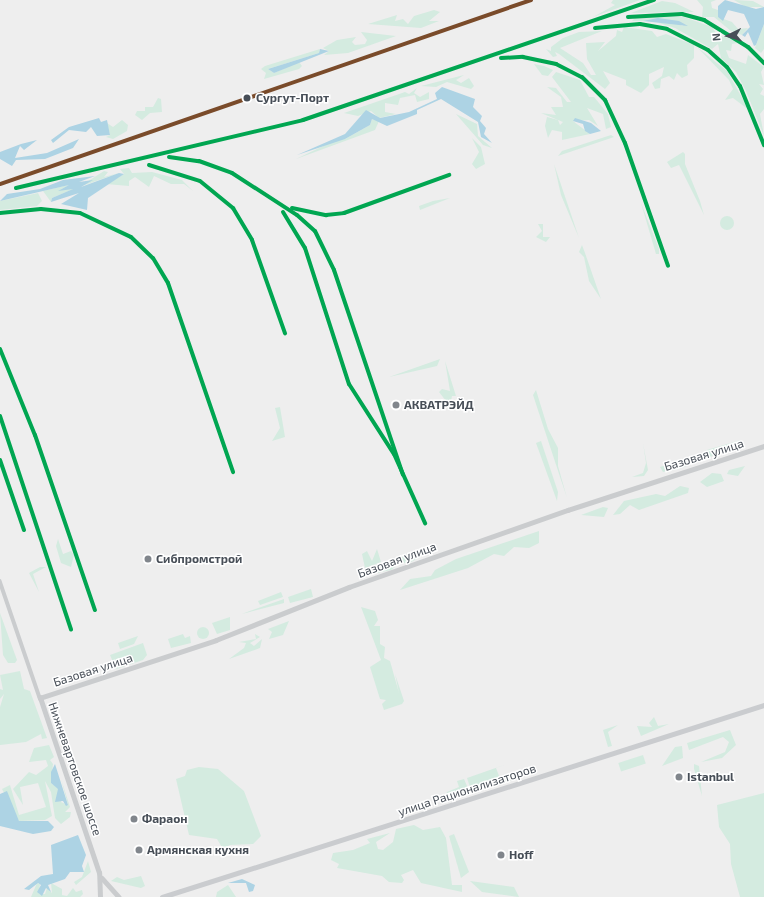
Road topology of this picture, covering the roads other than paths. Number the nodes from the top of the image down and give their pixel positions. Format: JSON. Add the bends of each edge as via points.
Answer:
{"nodes":[{"id":1,"x":764,"y":446,"type":"edge"},
{"id":2,"x":0,"y":581,"type":"edge"},
{"id":3,"x":40,"y":698,"type":"junction"},
{"id":4,"x":764,"y":706,"type":"edge"},
{"id":5,"x":100,"y":872,"type":"junction"},
{"id":6,"x":176,"y":893,"type":"junction"},
{"id":7,"x":100,"y":897,"type":"edge"},
{"id":8,"x":119,"y":897,"type":"edge"},
{"id":9,"x":162,"y":897,"type":"edge"},
{"id":10,"x":170,"y":897,"type":"edge"}],
"edges":[{"from":1,"to":3,"type":"street","name":"Базовая улица","via":[[568,510],[349,587],[216,640]]},
{"from":2,"to":3,"type":"street","name":"Нижневартовское шоссе"},
{"from":3,"to":5,"type":"street","name":"Нижневартовское шоссе"},
{"from":4,"to":6,"type":"main road","name":"улица Рационализаторов"},
{"from":5,"to":7,"type":"street"},
{"from":5,"to":8,"type":"street"},
{"from":6,"to":9,"type":"main road"},
{"from":6,"to":10,"type":"main road"}]}
